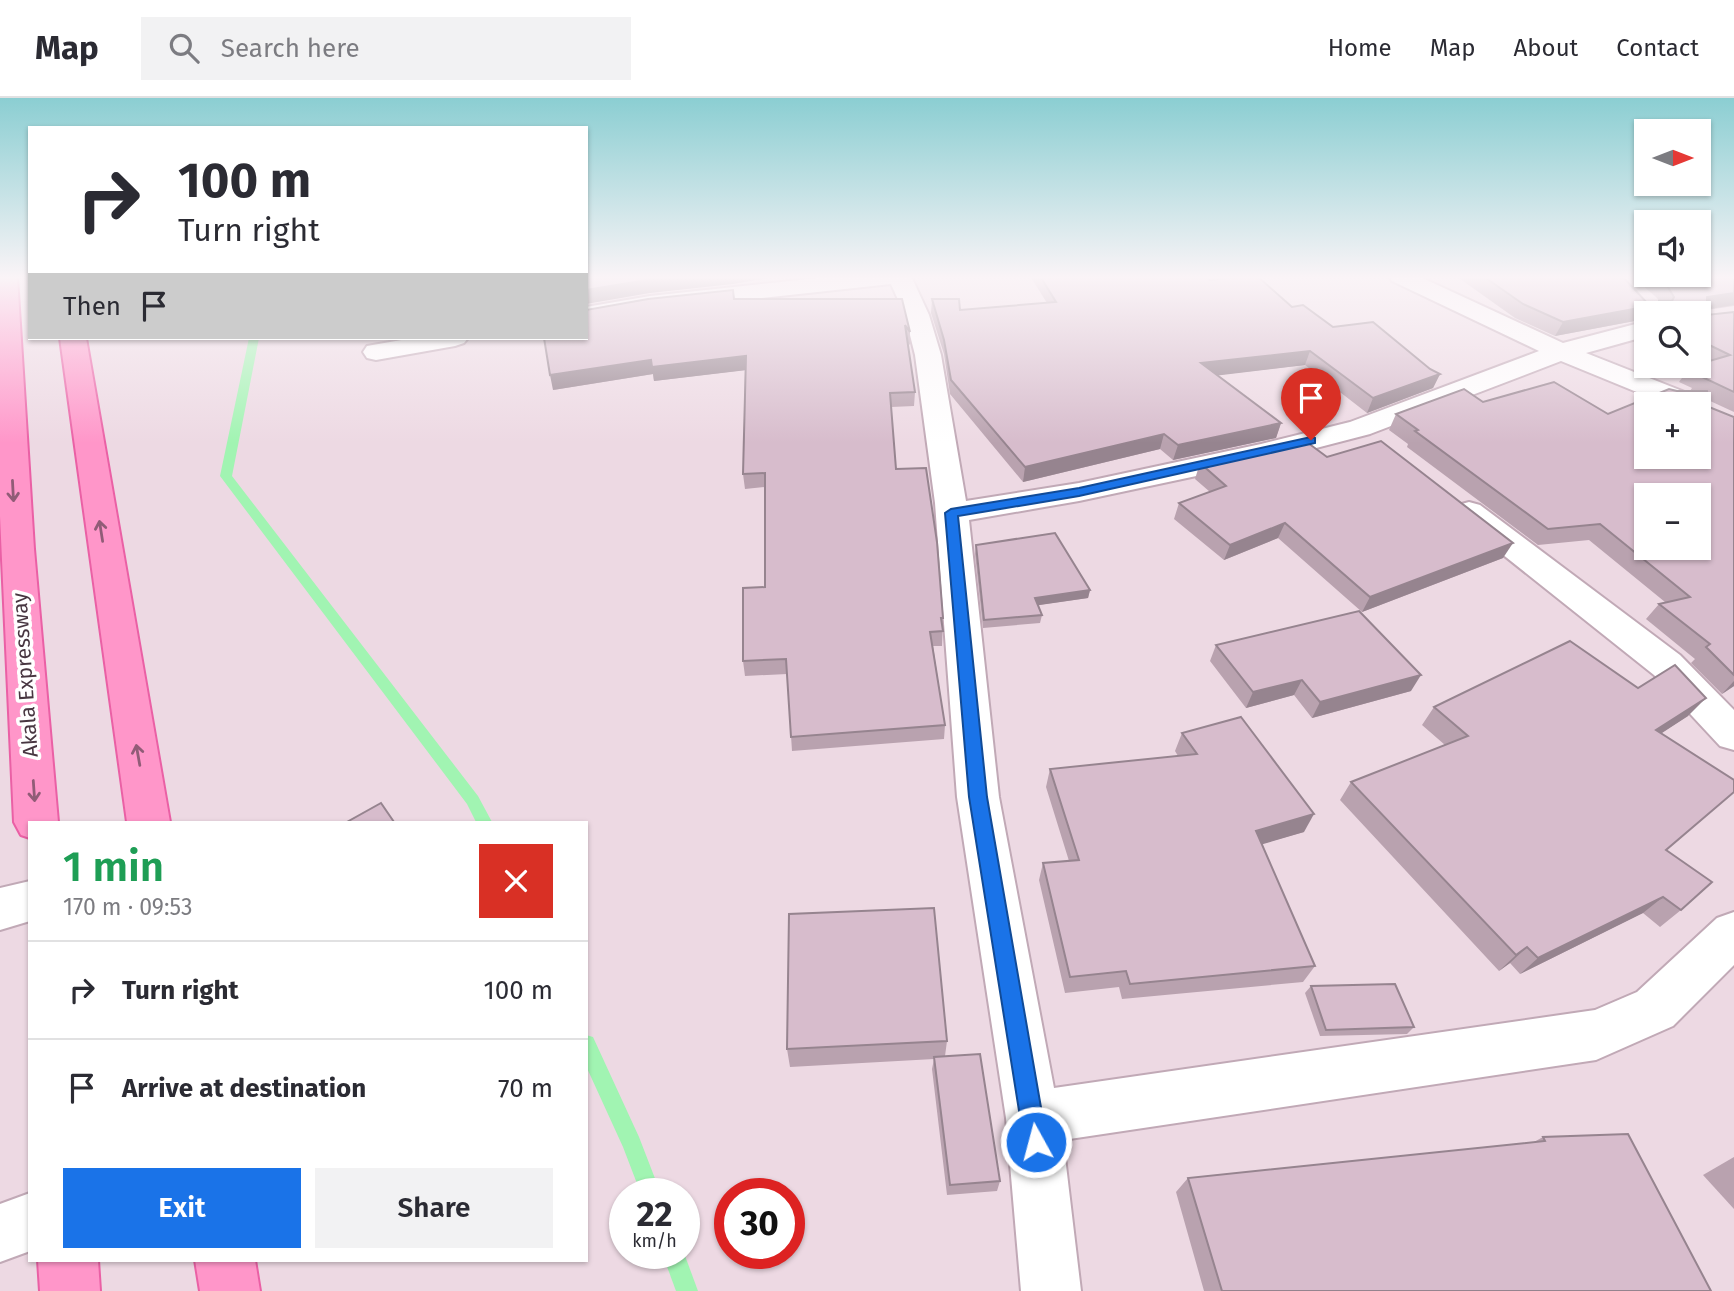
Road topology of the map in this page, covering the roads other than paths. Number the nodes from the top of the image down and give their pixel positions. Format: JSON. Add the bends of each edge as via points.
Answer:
{"nodes":[{"id":1,"x":5,"y":332,"type":"edge"},
{"id":2,"x":922,"y":332,"type":"edge"},
{"id":3,"x":1518,"y":332,"type":"edge"},
{"id":4,"x":1609,"y":332,"type":"edge"},
{"id":5,"x":73,"y":340,"type":"edge"},
{"id":6,"x":444,"y":340,"type":"edge"},
{"id":7,"x":376,"y":352,"type":"dead end"},
{"id":8,"x":1561,"y":352,"type":"junction"},
{"id":9,"x":1659,"y":392,"type":"edge"},
{"id":10,"x":4,"y":400,"type":"edge"},
{"id":11,"x":1360,"y":428,"type":"junction"},
{"id":12,"x":1393,"y":453,"type":"edge"},
{"id":13,"x":1448,"y":495,"type":"edge"},
{"id":14,"x":951,"y":513,"type":"junction"},
{"id":15,"x":9,"y":592,"type":"edge"},
{"id":16,"x":1734,"y":734,"type":"edge"},
{"id":17,"x":36,"y":821,"type":"edge"},
{"id":18,"x":149,"y":821,"type":"edge"},
{"id":19,"x":28,"y":902,"type":"edge"},
{"id":20,"x":0,"y":909,"type":"edge"},
{"id":21,"x":1734,"y":933,"type":"edge"},
{"id":22,"x":1033,"y":1118,"type":"junction"},
{"id":23,"x":28,"y":1223,"type":"edge"},
{"id":24,"x":0,"y":1233,"type":"edge"},
{"id":25,"x":68,"y":1262,"type":"edge"},
{"id":26,"x":225,"y":1262,"type":"edge"},
{"id":27,"x":70,"y":1291,"type":"edge"},
{"id":28,"x":230,"y":1291,"type":"edge"},
{"id":29,"x":1051,"y":1291,"type":"edge"}],
"edges":[{"from":1,"to":10,"type":"main road","name":"Akala Expressway"},
{"from":2,"to":14,"type":"street"},
{"from":3,"to":8,"type":"street"},
{"from":4,"to":8,"type":"street"},
{"from":18,"to":5,"type":"main road","one_way":true},
{"from":6,"to":7,"type":"street"},
{"from":8,"to":9,"type":"street"},
{"from":8,"to":11,"type":"street"},
{"from":10,"to":15,"type":"main road","name":"Akala Expressway","one_way":true},
{"from":11,"to":12,"type":"street"},
{"from":11,"to":14,"type":"street","via":[[1079,492]]},
{"from":13,"to":16,"type":"street","via":[[1667,665]]},
{"from":14,"to":22,"type":"street","via":[[978,797]]},
{"from":15,"to":17,"type":"main road","name":"Akala Expressway","one_way":true},
{"from":19,"to":20,"type":"street"},
{"from":21,"to":22,"type":"street","via":[[1655,1009],[1596,1035]]},
{"from":22,"to":29,"type":"street"},
{"from":23,"to":24,"type":"street"},
{"from":25,"to":27,"type":"main road"},
{"from":26,"to":28,"type":"main road"}]}
